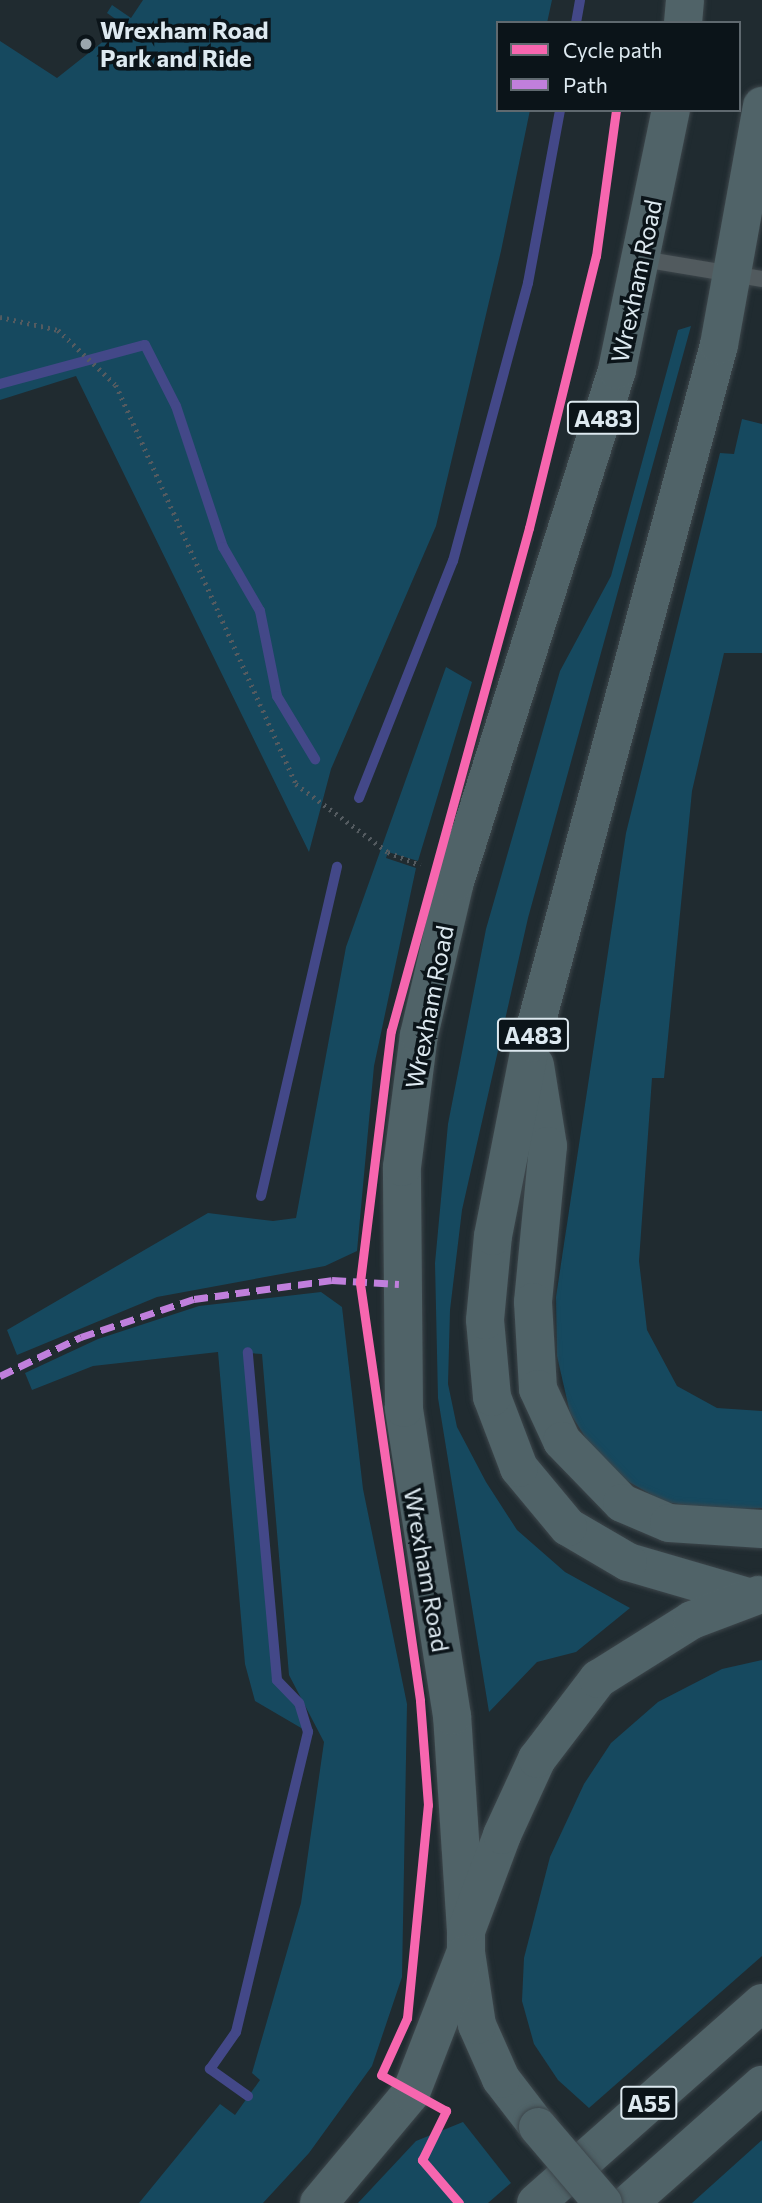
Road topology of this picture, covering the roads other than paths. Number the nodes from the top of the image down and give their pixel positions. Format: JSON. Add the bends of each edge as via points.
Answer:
{"nodes":[{"id":1,"x":685,"y":0,"type":"edge"},
{"id":2,"x":683,"y":21,"type":"edge"},
{"id":3,"x":762,"y":106,"type":"edge"},
{"id":4,"x":671,"y":112,"type":"edge"},
{"id":5,"x":642,"y":259,"type":"junction"},
{"id":6,"x":749,"y":276,"type":"edge"},
{"id":7,"x":531,"y":1043,"type":"junction"},
{"id":8,"x":762,"y":1529,"type":"edge"},
{"id":9,"x":755,"y":1596,"type":"edge"},
{"id":10,"x":466,"y":1942,"type":"junction"},
{"id":11,"x":762,"y":2003,"type":"edge"},
{"id":12,"x":762,"y":2085,"type":"edge"},
{"id":13,"x":319,"y":2203,"type":"edge"},
{"id":14,"x":536,"y":2203,"type":"edge"},
{"id":15,"x":603,"y":2203,"type":"edge"},
{"id":16,"x":629,"y":2203,"type":"edge"}],
"edges":[{"from":1,"to":2,"type":"highway"},
{"from":3,"to":6,"type":"highway","number":"A483"},
{"from":4,"to":5,"type":"highway","name":"Wrexham Road","number":"A483"},
{"from":5,"to":6,"type":"lane"},
{"from":5,"to":10,"type":"highway","name":"Wrexham Road","number":"A483","via":[[564,549],[455,883],[419,1035],[402,1167],[404,1408],[452,1716]]},
{"from":6,"to":7,"type":"highway","number":"A483"},
{"from":7,"to":8,"type":"highway","via":[[548,1146],[533,1302],[538,1389],[562,1441],[622,1503],[669,1523]]},
{"from":7,"to":9,"type":"highway","number":"A483","via":[[493,1236],[485,1320],[492,1396],[519,1468],[568,1527],[628,1562]]},
{"from":9,"to":10,"type":"highway","via":[[638,1649],[567,1714],[526,1785]]},
{"from":10,"to":13,"type":"highway","via":[[411,2094]]},
{"from":10,"to":15,"type":"highway","name":"Wrexham Road","bridge":true,"via":[[477,2025],[501,2079]]},
{"from":11,"to":14,"type":"highway","number":"A55"},
{"from":12,"to":16,"type":"highway","number":"A55"}]}
